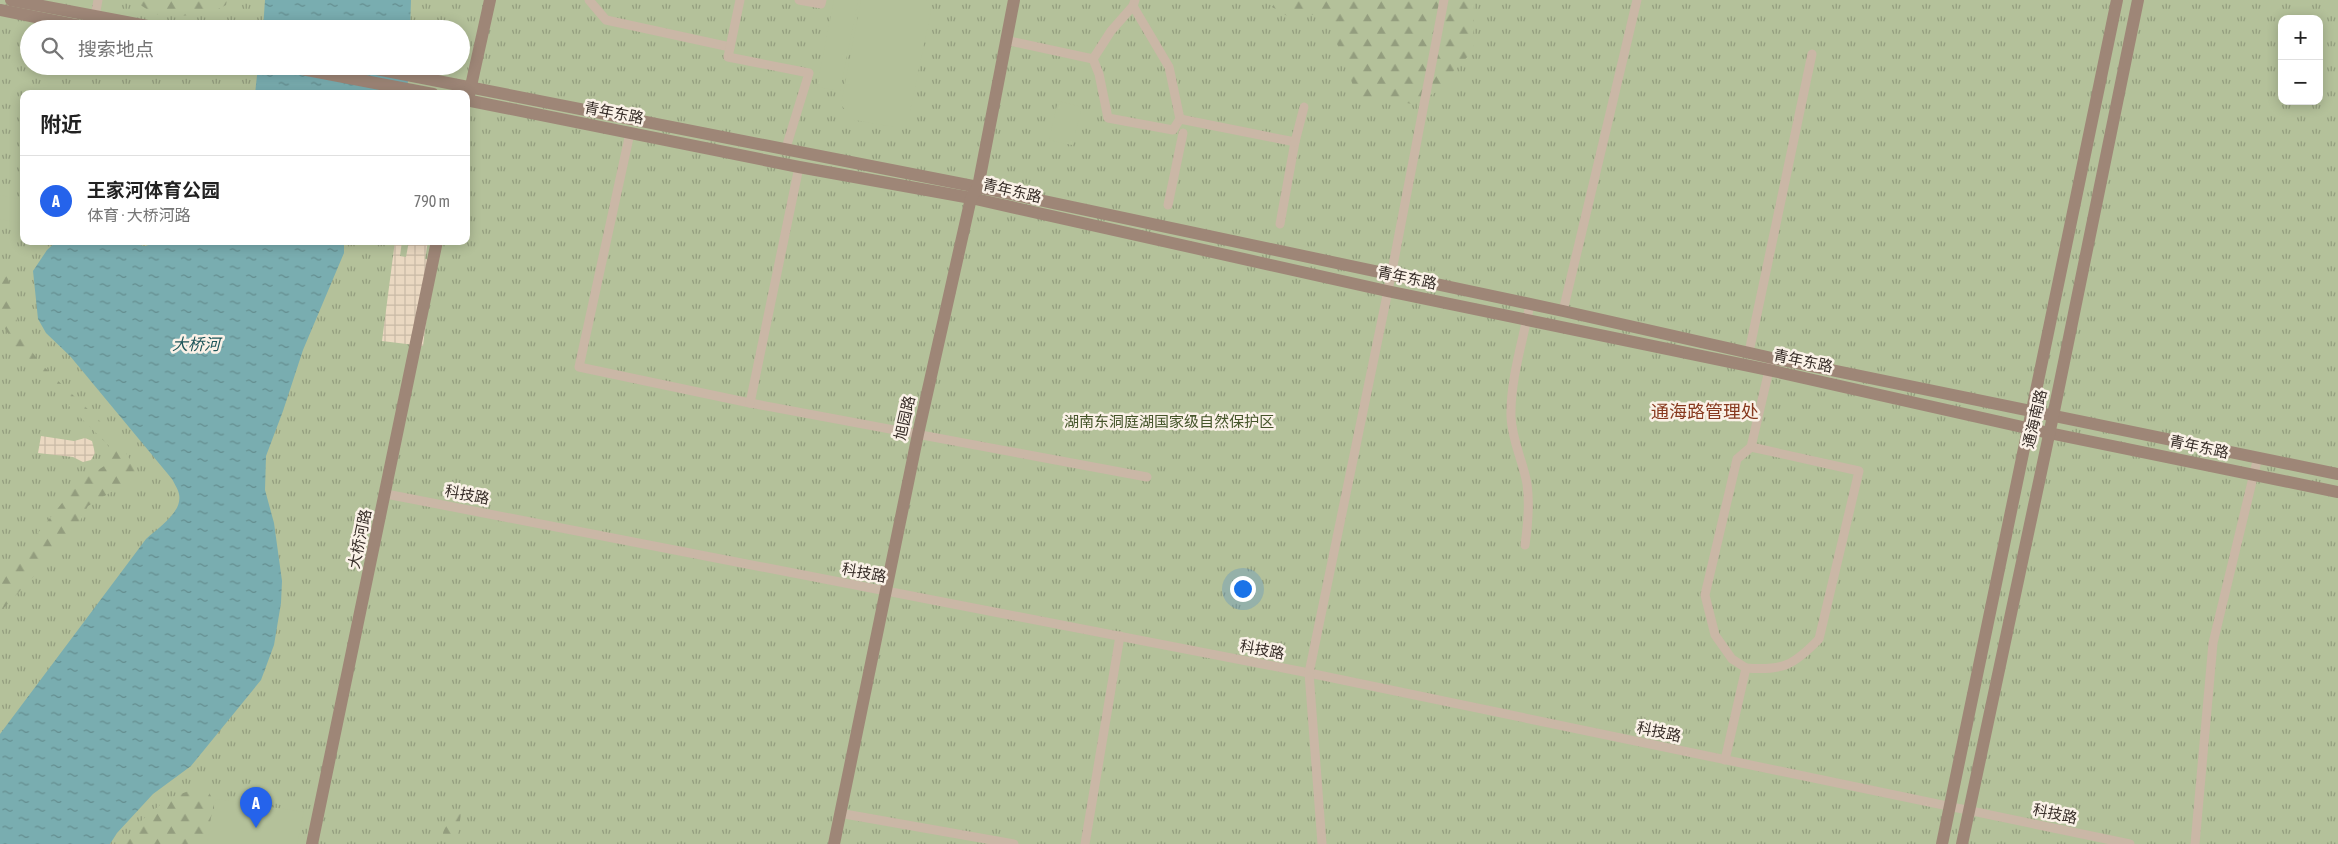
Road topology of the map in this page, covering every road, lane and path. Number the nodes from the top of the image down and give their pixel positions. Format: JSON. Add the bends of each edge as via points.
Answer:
{"nodes":[{"id":1,"x":11,"y":0,"type":"edge"},
{"id":2,"x":98,"y":0,"type":"edge"},
{"id":3,"x":490,"y":0,"type":"edge"},
{"id":4,"x":589,"y":0,"type":"edge"},
{"id":5,"x":740,"y":0,"type":"edge"},
{"id":6,"x":800,"y":0,"type":"edge"},
{"id":7,"x":822,"y":0,"type":"edge"},
{"id":8,"x":1014,"y":0,"type":"edge"},
{"id":9,"x":1444,"y":0,"type":"edge"},
{"id":10,"x":1637,"y":0,"type":"edge"},
{"id":11,"x":2118,"y":0,"type":"edge"},
{"id":12,"x":2138,"y":0,"type":"edge"},
{"id":13,"x":1134,"y":3,"type":"edge"},
{"id":14,"x":0,"y":10,"type":"edge"},
{"id":15,"x":79,"y":20,"type":"edge"},
{"id":16,"x":87,"y":20,"type":"edge"},
{"id":17,"x":95,"y":20,"type":"edge"},
{"id":18,"x":1006,"y":40,"type":"junction"},
{"id":19,"x":730,"y":48,"type":"junction"},
{"id":20,"x":1812,"y":54,"type":"dead end"},
{"id":21,"x":1092,"y":59,"type":"junction"},
{"id":22,"x":333,"y":75,"type":"edge"},
{"id":23,"x":408,"y":75,"type":"edge"},
{"id":24,"x":471,"y":87,"type":"junction"},
{"id":25,"x":412,"y":90,"type":"edge"},
{"id":26,"x":470,"y":91,"type":"edge"},
{"id":27,"x":470,"y":104,"type":"edge"},
{"id":28,"x":1304,"y":106,"type":"dead end"},
{"id":29,"x":1183,"y":119,"type":"junction"},
{"id":30,"x":1172,"y":130,"type":"junction"},
{"id":31,"x":630,"y":133,"type":"junction"},
{"id":32,"x":1183,"y":133,"type":"junction"},
{"id":33,"x":1295,"y":142,"type":"junction"},
{"id":34,"x":785,"y":151,"type":"junction"},
{"id":35,"x":799,"y":167,"type":"junction"},
{"id":36,"x":978,"y":187,"type":"junction"},
{"id":37,"x":971,"y":198,"type":"junction"},
{"id":38,"x":1168,"y":205,"type":"dead end"},
{"id":39,"x":1280,"y":224,"type":"dead end"},
{"id":40,"x":436,"y":245,"type":"edge"},
{"id":41,"x":1391,"y":276,"type":"junction"},
{"id":42,"x":1388,"y":291,"type":"junction"},
{"id":43,"x":1530,"y":304,"type":"junction"},
{"id":44,"x":1563,"y":311,"type":"junction"},
{"id":45,"x":1527,"y":320,"type":"junction"},
{"id":46,"x":1749,"y":352,"type":"junction"},
{"id":47,"x":1770,"y":364,"type":"junction"},
{"id":48,"x":750,"y":403,"type":"junction"},
{"id":49,"x":2033,"y":413,"type":"junction"},
{"id":50,"x":2053,"y":416,"type":"junction"},
{"id":51,"x":2030,"y":428,"type":"junction"},
{"id":52,"x":2049,"y":433,"type":"junction"},
{"id":53,"x":918,"y":434,"type":"junction"},
{"id":54,"x":1751,"y":447,"type":"junction"},
{"id":55,"x":2258,"y":457,"type":"junction"},
{"id":56,"x":2338,"y":474,"type":"edge"},
{"id":57,"x":2252,"y":475,"type":"junction"},
{"id":58,"x":1147,"y":477,"type":"dead end"},
{"id":59,"x":2338,"y":492,"type":"edge"},
{"id":60,"x":386,"y":494,"type":"junction"},
{"id":61,"x":1525,"y":545,"type":"dead end"},
{"id":62,"x":885,"y":590,"type":"junction"},
{"id":63,"x":1120,"y":636,"type":"junction"},
{"id":64,"x":1746,"y":668,"type":"junction"},
{"id":65,"x":1309,"y":673,"type":"junction"},
{"id":66,"x":1725,"y":760,"type":"junction"},
{"id":67,"x":1950,"y":807,"type":"junction"},
{"id":68,"x":1969,"y":810,"type":"junction"},
{"id":69,"x":840,"y":813,"type":"junction"},
{"id":70,"x":312,"y":844,"type":"edge"},
{"id":71,"x":834,"y":844,"type":"edge"},
{"id":72,"x":1014,"y":844,"type":"edge"},
{"id":73,"x":1085,"y":844,"type":"edge"},
{"id":74,"x":1322,"y":844,"type":"edge"},
{"id":75,"x":1942,"y":844,"type":"edge"},
{"id":76,"x":1962,"y":844,"type":"edge"},
{"id":77,"x":2130,"y":844,"type":"edge"},
{"id":78,"x":2195,"y":844,"type":"edge"}],
"edges":[{"from":1,"to":16,"type":"main road"},
{"from":2,"to":17,"type":"street"},
{"from":3,"to":24,"type":"main road"},
{"from":4,"to":19,"type":"street","via":[[606,20]]},
{"from":5,"to":19,"type":"street"},
{"from":6,"to":7,"type":"street","via":[[821,4]]},
{"from":8,"to":18,"type":"main road","name":"旭园路"},
{"from":9,"to":41,"type":"street"},
{"from":10,"to":44,"type":"street"},
{"from":11,"to":49,"type":"main road","name":"通海南路"},
{"from":12,"to":50,"type":"main road","name":"通海南路"},
{"from":13,"to":21,"type":"street"},
{"from":13,"to":29,"type":"street","via":[[1169,67]]},
{"from":14,"to":15,"type":"main road"},
{"from":18,"to":21,"type":"street"},
{"from":18,"to":36,"type":"main road","name":"旭园路"},
{"from":19,"to":34,"type":"street","via":[[728,56],[809,73]]},
{"from":20,"to":46,"type":"street"},
{"from":21,"to":30,"type":"street","via":[[1099,74],[1108,118]]},
{"from":22,"to":25,"type":"main road"},
{"from":23,"to":24,"type":"main road","name":"青年东路"},
{"from":24,"to":26,"type":"main road"},
{"from":24,"to":34,"type":"main road","name":"青年东路"},
{"from":27,"to":31,"type":"main road","name":"青年东路"},
{"from":28,"to":33,"type":"street"},
{"from":29,"to":30,"type":"street"},
{"from":29,"to":32,"type":"street"},
{"from":29,"to":33,"type":"street"},
{"from":30,"to":32,"type":"street"},
{"from":31,"to":35,"type":"main road","name":"青年东路"},
{"from":31,"to":48,"type":"street","via":[[580,367]]},
{"from":32,"to":38,"type":"street"},
{"from":33,"to":39,"type":"street"},
{"from":34,"to":36,"type":"main road","name":"青年东路"},
{"from":35,"to":37,"type":"main road","name":"青年东路"},
{"from":35,"to":48,"type":"street"},
{"from":36,"to":37,"type":"main road","name":"旭园路"},
{"from":36,"to":41,"type":"main road","name":"青年东路"},
{"from":37,"to":42,"type":"main road","name":"青年东路"},
{"from":37,"to":53,"type":"main road","name":"旭园路"},
{"from":40,"to":60,"type":"main road","name":"大桥河路"},
{"from":41,"to":42,"type":"street"},
{"from":41,"to":43,"type":"main road","name":"青年东路"},
{"from":42,"to":45,"type":"main road","name":"青年东路"},
{"from":42,"to":65,"type":"street"},
{"from":43,"to":44,"type":"main road","name":"青年东路"},
{"from":43,"to":45,"type":"street"},
{"from":44,"to":46,"type":"main road","name":"青年东路"},
{"from":45,"to":47,"type":"main road","name":"青年东路"},
{"from":45,"to":61,"type":"street","via":[[1512,394],[1511,418],[1515,446],[1527,483],[1529,514]]},
{"from":46,"to":47,"type":"main road","name":"青年东路"},
{"from":47,"to":49,"type":"main road","name":"青年东路"},
{"from":47,"to":51,"type":"main road","name":"青年东路"},
{"from":47,"to":54,"type":"street"},
{"from":48,"to":53,"type":"street"},
{"from":49,"to":50,"type":"main road","name":"青年东路"},
{"from":49,"to":51,"type":"main road","name":"通海南路"},
{"from":50,"to":52,"type":"main road","name":"通海南路"},
{"from":50,"to":55,"type":"main road","name":"青年东路"},
{"from":51,"to":52,"type":"main road","name":"青年东路"},
{"from":51,"to":67,"type":"main road","name":"通海南路"},
{"from":52,"to":57,"type":"main road","name":"青年东路"},
{"from":52,"to":68,"type":"main road","name":"通海南路"},
{"from":53,"to":58,"type":"street"},
{"from":53,"to":62,"type":"main road","name":"旭园路"},
{"from":54,"to":64,"type":"street","via":[[1737,459],[1704,595],[1715,635],[1732,659]]},
{"from":54,"to":64,"type":"street","via":[[1859,471],[1820,639],[1786,667]]},
{"from":55,"to":56,"type":"main road","name":"青年东路"},
{"from":55,"to":57,"type":"street"},
{"from":57,"to":59,"type":"main road","name":"青年东路"},
{"from":57,"to":78,"type":"street","via":[[2213,643]]},
{"from":60,"to":62,"type":"street","name":"科技路"},
{"from":60,"to":70,"type":"main road","name":"大桥河路"},
{"from":62,"to":63,"type":"street","name":"科技路"},
{"from":62,"to":69,"type":"main road","name":"旭园路"},
{"from":63,"to":65,"type":"street","name":"科技路"},
{"from":63,"to":73,"type":"street"},
{"from":64,"to":66,"type":"street"},
{"from":65,"to":66,"type":"street","name":"科技路"},
{"from":65,"to":74,"type":"street"},
{"from":66,"to":67,"type":"street","name":"科技路"},
{"from":67,"to":68,"type":"street","name":"科技路"},
{"from":67,"to":75,"type":"main road","name":"通海南路"},
{"from":68,"to":76,"type":"main road","name":"通海南路"},
{"from":68,"to":77,"type":"street","name":"科技路"},
{"from":69,"to":71,"type":"main road","name":"旭园路"},
{"from":69,"to":72,"type":"street"}]}
